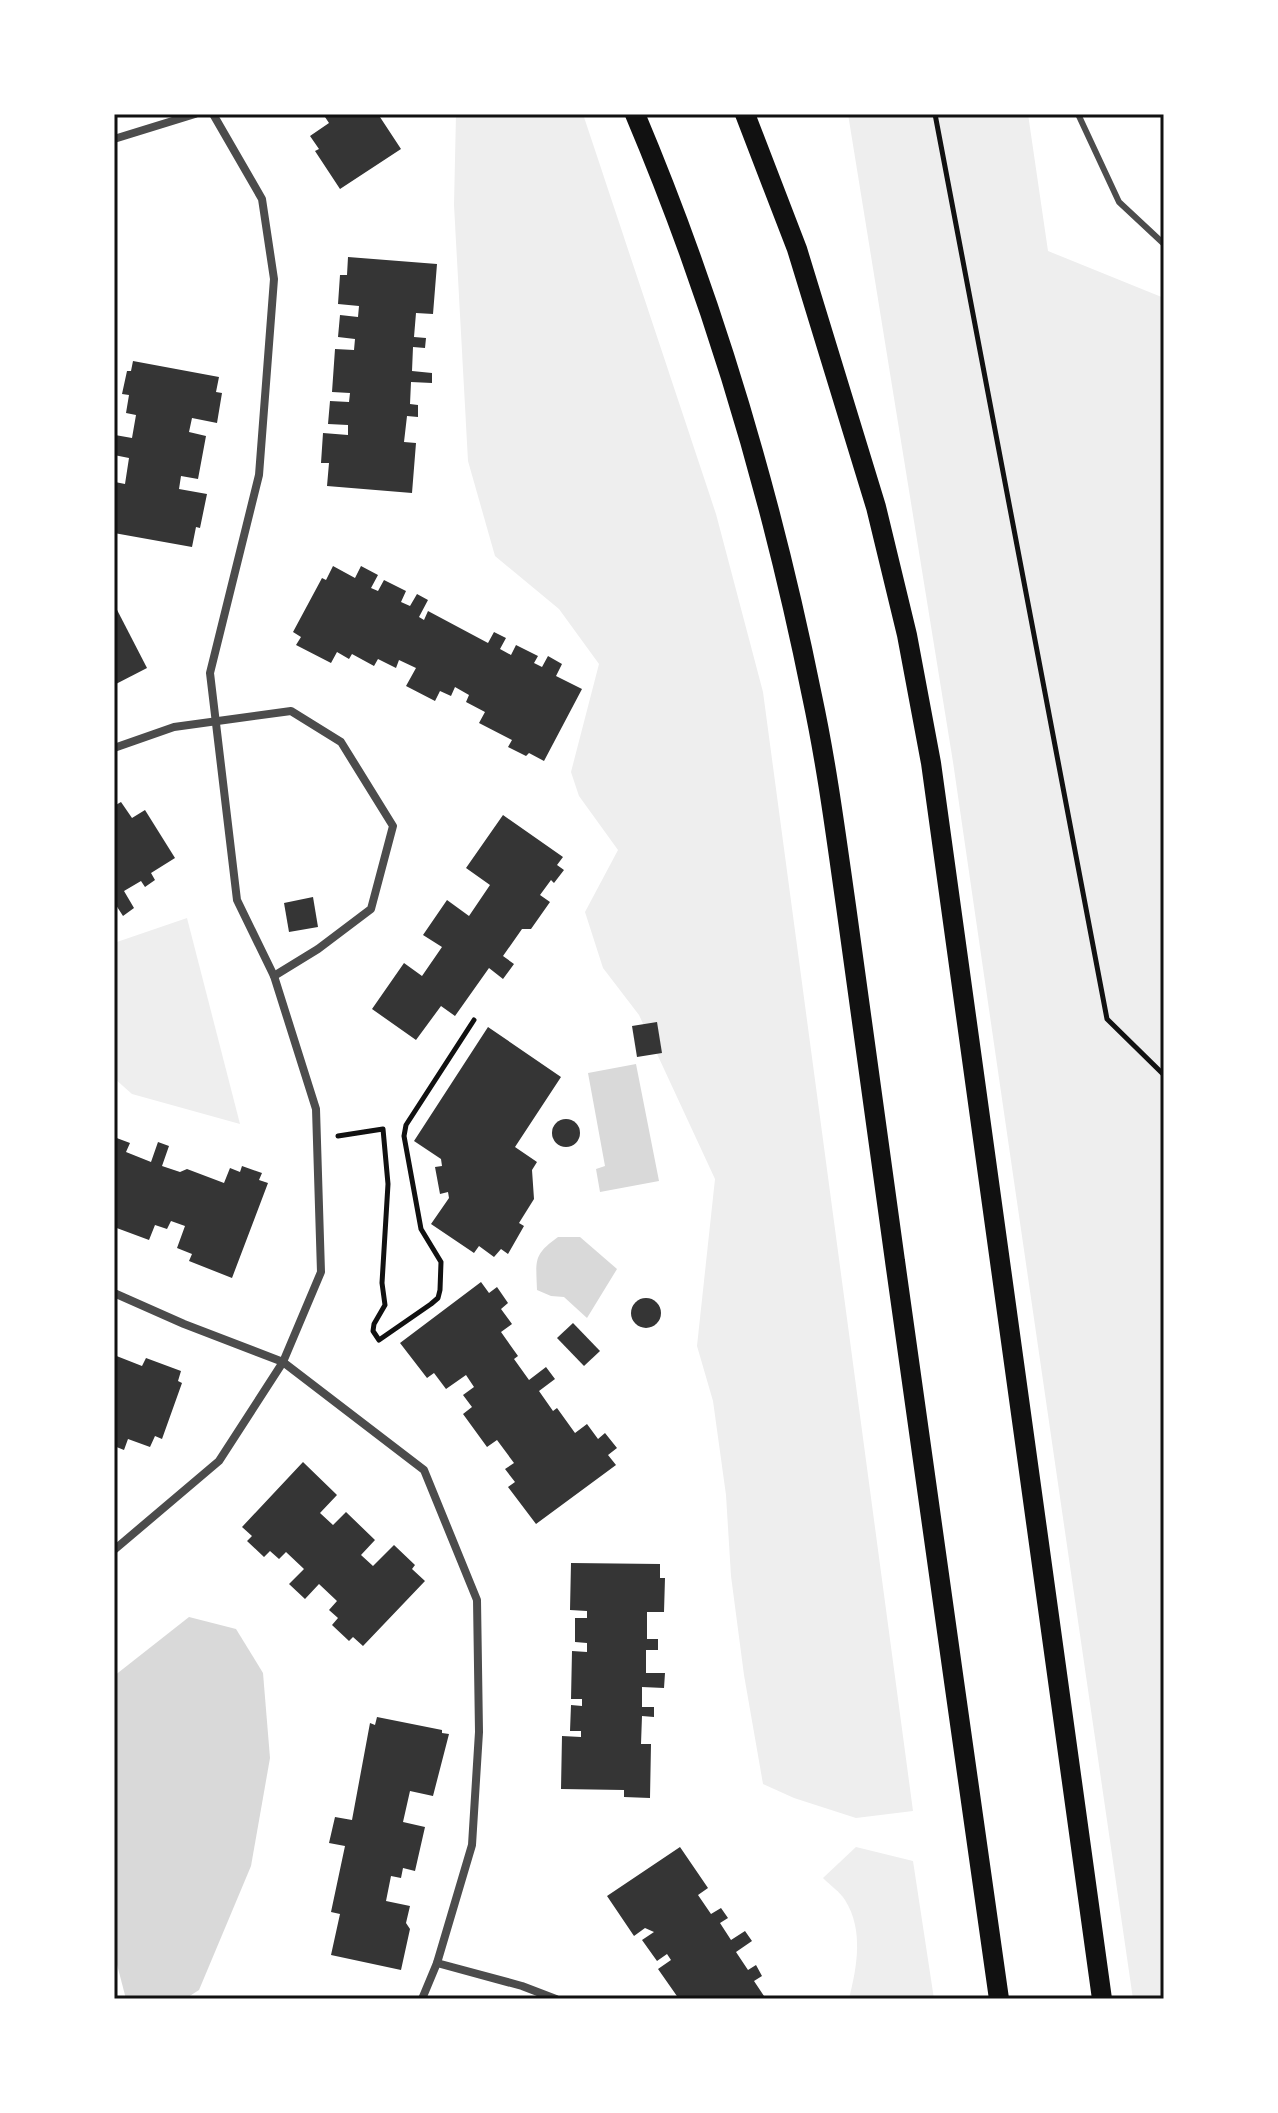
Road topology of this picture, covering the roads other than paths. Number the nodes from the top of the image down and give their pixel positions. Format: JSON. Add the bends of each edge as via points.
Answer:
{"nodes":[{"id":1,"x":195,"y":114,"type":"edge"},
{"id":2,"x":213,"y":114,"type":"edge"},
{"id":3,"x":635,"y":114,"type":"edge"},
{"id":4,"x":745,"y":114,"type":"edge"},
{"id":5,"x":1078,"y":114,"type":"edge"},
{"id":6,"x":114,"y":139,"type":"edge"},
{"id":7,"x":1164,"y":244,"type":"edge"},
{"id":8,"x":216,"y":721,"type":"junction"},
{"id":9,"x":114,"y":748,"type":"edge"},
{"id":10,"x":274,"y":976,"type":"junction"},
{"id":11,"x":114,"y":1293,"type":"edge"},
{"id":12,"x":283,"y":1362,"type":"junction"},
{"id":13,"x":114,"y":1550,"type":"edge"},
{"id":14,"x":437,"y":1963,"type":"junction"},
{"id":15,"x":422,"y":1999,"type":"edge"},
{"id":16,"x":556,"y":1999,"type":"edge"},
{"id":17,"x":999,"y":1999,"type":"edge"},
{"id":18,"x":1102,"y":1999,"type":"edge"}],
"edges":[{"from":1,"to":6,"type":"street"},
{"from":2,"to":8,"type":"street","via":[[262,199],[274,279],[259,475],[210,673]]},
{"from":3,"to":17,"type":"main road","via":[[707,302],[751,445],[813,700]]},
{"from":4,"to":18,"type":"main road","via":[[797,249],[876,507],[907,635],[931,763]]},
{"from":5,"to":7,"type":"lane","via":[[1119,202]]},
{"from":8,"to":9,"type":"street","via":[[174,727]]},
{"from":8,"to":10,"type":"street","via":[[237,900]]},
{"from":8,"to":10,"type":"street","via":[[291,711],[341,742],[393,826],[371,909]]},
{"from":10,"to":12,"type":"street","via":[[316,1109],[321,1272]]},
{"from":11,"to":12,"type":"street"},
{"from":12,"to":13,"type":"street","via":[[219,1461]]},
{"from":12,"to":14,"type":"street","via":[[424,1470],[477,1600],[479,1732],[472,1845]]},
{"from":14,"to":15,"type":"street"},
{"from":14,"to":16,"type":"street"}]}
